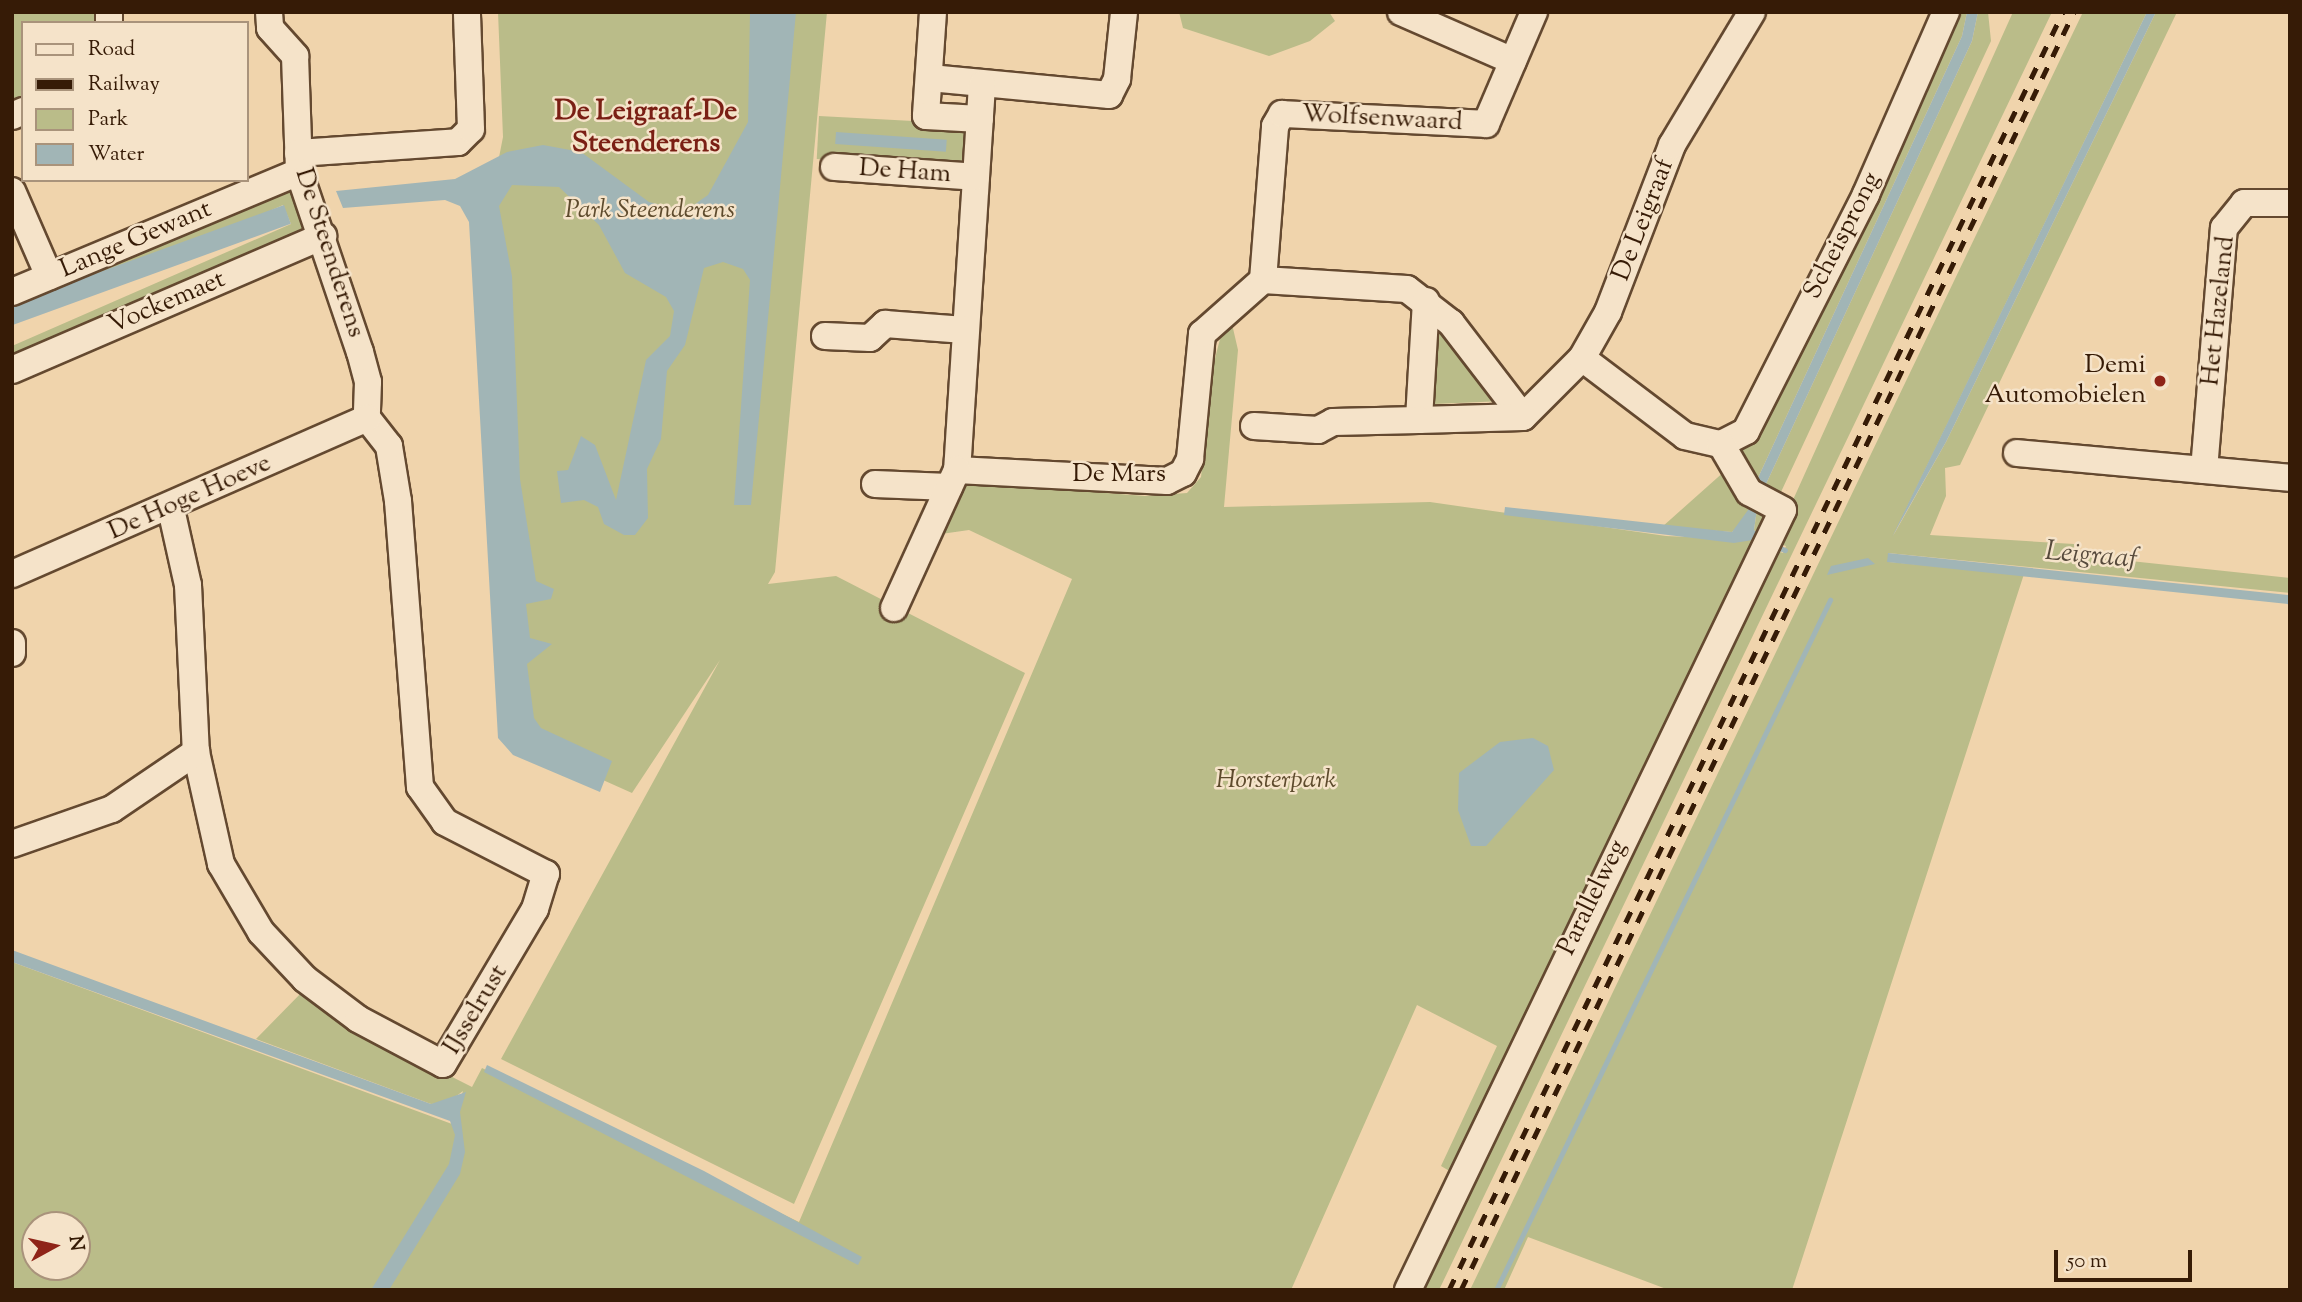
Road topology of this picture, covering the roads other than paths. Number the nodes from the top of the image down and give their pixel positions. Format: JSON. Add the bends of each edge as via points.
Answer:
{"nodes":[{"id":1,"x":269,"y":12,"type":"edge"},
{"id":2,"x":467,"y":12,"type":"edge"},
{"id":3,"x":933,"y":12,"type":"edge"},
{"id":4,"x":1124,"y":12,"type":"edge"},
{"id":5,"x":1401,"y":12,"type":"edge"},
{"id":6,"x":1534,"y":12,"type":"edge"},
{"id":7,"x":1752,"y":12,"type":"edge"},
{"id":8,"x":1946,"y":12,"type":"edge"},
{"id":9,"x":1513,"y":61,"type":"junction"},
{"id":10,"x":930,"y":79,"type":"junction"},
{"id":11,"x":982,"y":85,"type":"junction"},
{"id":12,"x":980,"y":119,"type":"junction"},
{"id":13,"x":299,"y":162,"type":"junction"},
{"id":14,"x":834,"y":167,"type":"dead end"},
{"id":15,"x":976,"y":177,"type":"junction"},
{"id":16,"x":12,"y":191,"type":"edge"},
{"id":17,"x":2290,"y":203,"type":"edge"},
{"id":18,"x":323,"y":236,"type":"junction"},
{"id":19,"x":49,"y":276,"type":"junction"},
{"id":20,"x":1263,"y":280,"type":"junction"},
{"id":21,"x":12,"y":292,"type":"edge"},
{"id":22,"x":1426,"y":301,"type":"junction"},
{"id":23,"x":965,"y":330,"type":"junction"},
{"id":24,"x":825,"y":335,"type":"dead end"},
{"id":25,"x":1582,"y":358,"type":"junction"},
{"id":26,"x":12,"y":370,"type":"edge"},
{"id":27,"x":1523,"y":417,"type":"junction"},
{"id":28,"x":367,"y":418,"type":"junction"},
{"id":29,"x":1419,"y":420,"type":"junction"},
{"id":30,"x":1254,"y":426,"type":"dead end"},
{"id":31,"x":1721,"y":444,"type":"junction"},
{"id":32,"x":2017,"y":453,"type":"dead end"},
{"id":33,"x":2204,"y":470,"type":"junction"},
{"id":34,"x":2290,"y":478,"type":"edge"},
{"id":35,"x":953,"y":479,"type":"junction"},
{"id":36,"x":876,"y":484,"type":"dead end"},
{"id":37,"x":171,"y":509,"type":"junction"},
{"id":38,"x":12,"y":574,"type":"edge"},
{"id":39,"x":894,"y":608,"type":"dead end"},
{"id":40,"x":12,"y":643,"type":"edge"},
{"id":41,"x":12,"y":653,"type":"edge"},
{"id":42,"x":196,"y":752,"type":"junction"},
{"id":43,"x":12,"y":844,"type":"edge"},
{"id":44,"x":1408,"y":1290,"type":"edge"}],
"edges":[{"from":1,"to":13,"type":"street","name":"De Steenderens","via":[[270,28],[295,56]]},
{"from":2,"to":13,"type":"street","name":"Lange Gewant","via":[[471,129],[458,142]]},
{"from":3,"to":10,"type":"street"},
{"from":4,"to":11,"type":"street","via":[[1118,79],[1110,95]]},
{"from":5,"to":9,"type":"street"},
{"from":6,"to":9,"type":"street","name":"Wolfsenwaard"},
{"from":7,"to":25,"type":"street","name":"De Leigraaf","via":[[1672,145],[1608,312]]},
{"from":8,"to":31,"type":"street","name":"Scheisprong","via":[[1761,407],[1746,431]]},
{"from":9,"to":20,"type":"street","name":"Wolfsenwaard","via":[[1486,124],[1282,114],[1275,125]]},
{"from":10,"to":11,"type":"street"},
{"from":10,"to":12,"type":"street","via":[[926,116]]},
{"from":11,"to":12,"type":"street"},
{"from":12,"to":15,"type":"street"},
{"from":13,"to":18,"type":"street","name":"De Steenderens"},
{"from":13,"to":19,"type":"street","name":"Lange Gewant"},
{"from":14,"to":15,"type":"street","name":"De Ham"},
{"from":15,"to":23,"type":"street"},
{"from":16,"to":19,"type":"street"},
{"from":17,"to":33,"type":"street","name":"Het Hazeland","via":[[2244,202],[2224,228]]},
{"from":18,"to":26,"type":"street","name":"Vockemaet"},
{"from":18,"to":28,"type":"street","name":"De Steenderens","via":[[368,383]]},
{"from":19,"to":21,"type":"street","name":"Lange Gewant"},
{"from":20,"to":22,"type":"street","via":[[1407,289]]},
{"from":20,"to":35,"type":"street","name":"De Mars","via":[[1202,334],[1190,459],[1182,473],[1167,481]]},
{"from":22,"to":27,"type":"street","via":[[1451,323]]},
{"from":22,"to":29,"type":"street"},
{"from":23,"to":24,"type":"street","via":[[885,324],[870,338]]},
{"from":23,"to":35,"type":"street"},
{"from":25,"to":27,"type":"street","name":"De Leigraaf"},
{"from":25,"to":31,"type":"street","via":[[1674,430]]},
{"from":27,"to":29,"type":"street"},
{"from":28,"to":37,"type":"street","name":"De Hoge Hoeve"},
{"from":28,"to":42,"type":"street","name":"IJsselrust","via":[[389,446],[398,501],[421,787],[445,822],[546,874],[535,909],[443,1064],[358,1018],[305,979],[261,932],[221,864]]},
{"from":29,"to":30,"type":"street","via":[[1333,422],[1318,430]]},
{"from":31,"to":44,"type":"street","name":"Parallelweg","via":[[1749,492],[1783,510],[1569,945]]},
{"from":32,"to":33,"type":"street"},
{"from":33,"to":34,"type":"street"},
{"from":35,"to":36,"type":"street","name":"De Mars"},
{"from":35,"to":39,"type":"street"},
{"from":37,"to":38,"type":"street","name":"De Hoge Hoeve"},
{"from":37,"to":42,"type":"street","name":"IJsselrust","via":[[188,584]]},
{"from":40,"to":41,"type":"street"},
{"from":42,"to":43,"type":"street","via":[[112,809]]}]}
